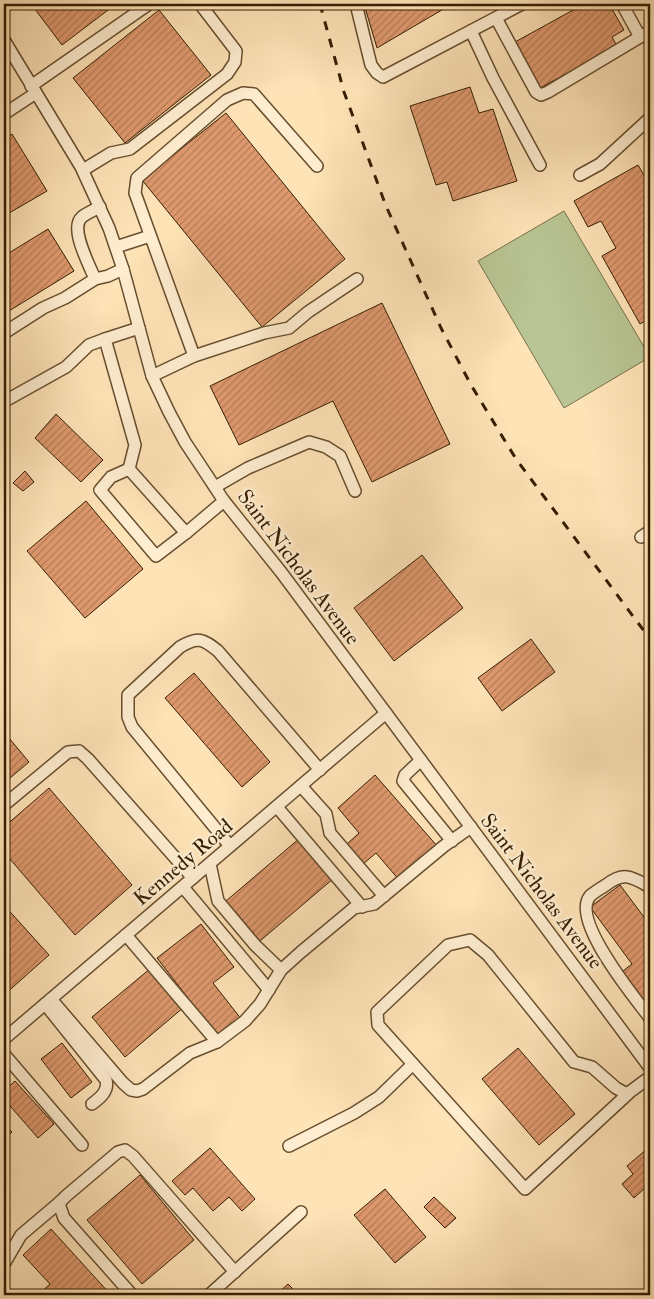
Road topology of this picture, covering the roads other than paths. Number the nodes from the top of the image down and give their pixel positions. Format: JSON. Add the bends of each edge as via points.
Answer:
{"nodes":[{"id":1,"x":200,"y":4,"type":"edge"},
{"id":2,"x":356,"y":4,"type":"edge"},
{"id":3,"x":522,"y":4,"type":"edge"},
{"id":4,"x":622,"y":4,"type":"edge"},
{"id":5,"x":144,"y":5,"type":"edge"},
{"id":6,"x":508,"y":7,"type":"edge"},
{"id":7,"x":496,"y":18,"type":"junction"},
{"id":8,"x":650,"y":30,"type":"edge"},
{"id":9,"x":471,"y":31,"type":"junction"},
{"id":10,"x":640,"y":37,"type":"junction"},
{"id":11,"x":4,"y":40,"type":"edge"},
{"id":12,"x":34,"y":90,"type":"junction"},
{"id":13,"x":4,"y":114,"type":"edge"},
{"id":14,"x":650,"y":118,"type":"edge"},
{"id":15,"x":540,"y":165,"type":"dead end"},
{"id":16,"x":317,"y":166,"type":"dead end"},
{"id":17,"x":83,"y":170,"type":"junction"},
{"id":18,"x":580,"y":175,"type":"dead end"},
{"id":19,"x":100,"y":207,"type":"junction"},
{"id":20,"x":150,"y":236,"type":"junction"},
{"id":21,"x":116,"y":247,"type":"junction"},
{"id":22,"x":124,"y":269,"type":"junction"},
{"id":23,"x":95,"y":279,"type":"junction"},
{"id":24,"x":357,"y":280,"type":"dead end"},
{"id":25,"x":139,"y":328,"type":"junction"},
{"id":26,"x":4,"y":333,"type":"edge"},
{"id":27,"x":105,"y":339,"type":"junction"},
{"id":28,"x":194,"y":356,"type":"junction"},
{"id":29,"x":152,"y":376,"type":"junction"},
{"id":30,"x":5,"y":401,"type":"dead end"},
{"id":31,"x":129,"y":469,"type":"junction"},
{"id":32,"x":215,"y":487,"type":"junction"},
{"id":33,"x":355,"y":491,"type":"dead end"},
{"id":34,"x":224,"y":501,"type":"junction"},
{"id":35,"x":186,"y":533,"type":"junction"},
{"id":36,"x":386,"y":714,"type":"junction"},
{"id":37,"x":421,"y":760,"type":"junction"},
{"id":38,"x":320,"y":770,"type":"junction"},
{"id":39,"x":301,"y":786,"type":"junction"},
{"id":40,"x":4,"y":805,"type":"edge"},
{"id":41,"x":277,"y":807,"type":"junction"},
{"id":42,"x":471,"y":828,"type":"junction"},
{"id":43,"x":452,"y":841,"type":"junction"},
{"id":44,"x":230,"y":846,"type":"junction"},
{"id":45,"x":210,"y":864,"type":"junction"},
{"id":46,"x":193,"y":878,"type":"junction"},
{"id":47,"x":183,"y":887,"type":"junction"},
{"id":48,"x":650,"y":887,"type":"edge"},
{"id":49,"x":384,"y":896,"type":"junction"},
{"id":50,"x":362,"y":907,"type":"junction"},
{"id":51,"x":126,"y":935,"type":"junction"},
{"id":52,"x":282,"y":970,"type":"junction"},
{"id":53,"x":269,"y":990,"type":"junction"},
{"id":54,"x":48,"y":1002,"type":"junction"},
{"id":55,"x":650,"y":1018,"type":"edge"},
{"id":56,"x":4,"y":1039,"type":"edge"},
{"id":57,"x":218,"y":1042,"type":"junction"},
{"id":58,"x":4,"y":1054,"type":"edge"},
{"id":59,"x":413,"y":1064,"type":"junction"},
{"id":60,"x":650,"y":1066,"type":"edge"},
{"id":61,"x":650,"y":1077,"type":"edge"},
{"id":62,"x":631,"y":1091,"type":"junction"},
{"id":63,"x":92,"y":1104,"type":"dead end"},
{"id":64,"x":82,"y":1145,"type":"dead end"},
{"id":65,"x":290,"y":1146,"type":"dead end"},
{"id":66,"x":60,"y":1202,"type":"junction"},
{"id":67,"x":301,"y":1212,"type":"dead end"},
{"id":68,"x":4,"y":1264,"type":"edge"},
{"id":69,"x":236,"y":1272,"type":"junction"},
{"id":70,"x":132,"y":1295,"type":"edge"},
{"id":71,"x":209,"y":1295,"type":"edge"}],
"edges":[{"from":1,"to":17,"type":"street","via":[[236,51],[235,62],[227,74],[130,149],[111,153]]},
{"from":2,"to":9,"type":"street","via":[[371,65],[383,77]]},
{"from":3,"to":6,"type":"street"},
{"from":4,"to":10,"type":"street"},
{"from":5,"to":12,"type":"street"},
{"from":6,"to":7,"type":"street"},
{"from":7,"to":9,"type":"street"},
{"from":7,"to":10,"type":"street","via":[[536,92],[541,95]]},
{"from":8,"to":10,"type":"street"},
{"from":9,"to":15,"type":"street"},
{"from":11,"to":12,"type":"street","name":"Saint Nicholas Avenue"},
{"from":12,"to":13,"type":"street"},
{"from":12,"to":17,"type":"street","name":"Saint Nicholas Avenue"},
{"from":14,"to":18,"type":"street","via":[[600,164]]},
{"from":16,"to":20,"type":"street","via":[[254,94],[244,93],[227,100],[137,178],[135,192]]},
{"from":17,"to":19,"type":"street","name":"Saint Nicholas Avenue"},
{"from":19,"to":21,"type":"street","name":"Saint Nicholas Avenue"},
{"from":19,"to":23,"type":"street","via":[[81,217],[76,227]]},
{"from":20,"to":21,"type":"street"},
{"from":20,"to":28,"type":"street"},
{"from":21,"to":22,"type":"street","name":"Saint Nicholas Avenue"},
{"from":22,"to":23,"type":"street"},
{"from":22,"to":25,"type":"street","name":"Saint Nicholas Avenue"},
{"from":23,"to":26,"type":"street"},
{"from":24,"to":28,"type":"street","via":[[288,328]]},
{"from":25,"to":27,"type":"street"},
{"from":25,"to":29,"type":"street","name":"Saint Nicholas Avenue"},
{"from":27,"to":30,"type":"street","via":[[89,345],[66,367]]},
{"from":27,"to":31,"type":"street","via":[[135,445]]},
{"from":28,"to":29,"type":"street"},
{"from":29,"to":32,"type":"street","name":"Saint Nicholas Avenue","via":[[185,442]]},
{"from":31,"to":35,"type":"street"},
{"from":31,"to":35,"type":"street","via":[[111,477],[100,490],[156,556]]},
{"from":32,"to":33,"type":"street","via":[[248,468],[309,442],[340,456]]},
{"from":32,"to":34,"type":"street","name":"Saint Nicholas Avenue"},
{"from":34,"to":35,"type":"street"},
{"from":34,"to":36,"type":"street","name":"Saint Nicholas Avenue"},
{"from":36,"to":37,"type":"street","name":"Saint Nicholas Avenue"},
{"from":36,"to":38,"type":"street","name":"Kennedy Road"},
{"from":37,"to":42,"type":"street","name":"Saint Nicholas Avenue"},
{"from":37,"to":43,"type":"street","via":[[403,781]]},
{"from":38,"to":39,"type":"street","name":"Kennedy Road"},
{"from":38,"to":44,"type":"street","via":[[218,651],[200,639],[190,640],[180,647],[128,695],[128,717],[132,727]]},
{"from":39,"to":41,"type":"street","name":"Kennedy Road"},
{"from":39,"to":49,"type":"street","via":[[326,814],[330,833]]},
{"from":40,"to":46,"type":"street","via":[[68,752],[79,751]]},
{"from":41,"to":44,"type":"street","name":"Kennedy Road"},
{"from":41,"to":50,"type":"street"},
{"from":42,"to":43,"type":"street"},
{"from":42,"to":60,"type":"street","name":"Saint Nicholas Avenue"},
{"from":43,"to":49,"type":"street"},
{"from":44,"to":45,"type":"street","name":"Kennedy Road"},
{"from":45,"to":46,"type":"street","name":"Kennedy Road"},
{"from":45,"to":52,"type":"street","via":[[218,901],[255,945]]},
{"from":46,"to":47,"type":"street","name":"Kennedy Road"},
{"from":47,"to":51,"type":"street","name":"Kennedy Road"},
{"from":47,"to":53,"type":"street"},
{"from":48,"to":55,"type":"street","via":[[632,876],[615,878],[589,897],[585,912],[594,938]]},
{"from":49,"to":50,"type":"street","via":[[374,904]]},
{"from":50,"to":52,"type":"street","via":[[354,908]]},
{"from":51,"to":54,"type":"street","name":"Kennedy Road"},
{"from":51,"to":57,"type":"street"},
{"from":52,"to":53,"type":"street"},
{"from":53,"to":57,"type":"street","via":[[245,1021]]},
{"from":54,"to":56,"type":"street","name":"Kennedy Road"},
{"from":54,"to":57,"type":"street","via":[[123,1083],[137,1092],[190,1053]]},
{"from":54,"to":63,"type":"street","via":[[106,1080],[108,1085],[102,1097]]},
{"from":58,"to":64,"type":"street"},
{"from":59,"to":62,"type":"street","via":[[525,1189]]},
{"from":59,"to":62,"type":"street","via":[[378,1025],[377,1012],[448,945],[470,940],[488,955],[574,1062],[592,1067],[627,1094]]},
{"from":59,"to":65,"type":"street","via":[[379,1098]]},
{"from":61,"to":62,"type":"street"},
{"from":66,"to":68,"type":"street","via":[[21,1235]]},
{"from":66,"to":69,"type":"street","via":[[118,1152],[125,1150]]},
{"from":66,"to":70,"type":"street","via":[[64,1218]]},
{"from":67,"to":69,"type":"street"},
{"from":69,"to":71,"type":"street"}]}
